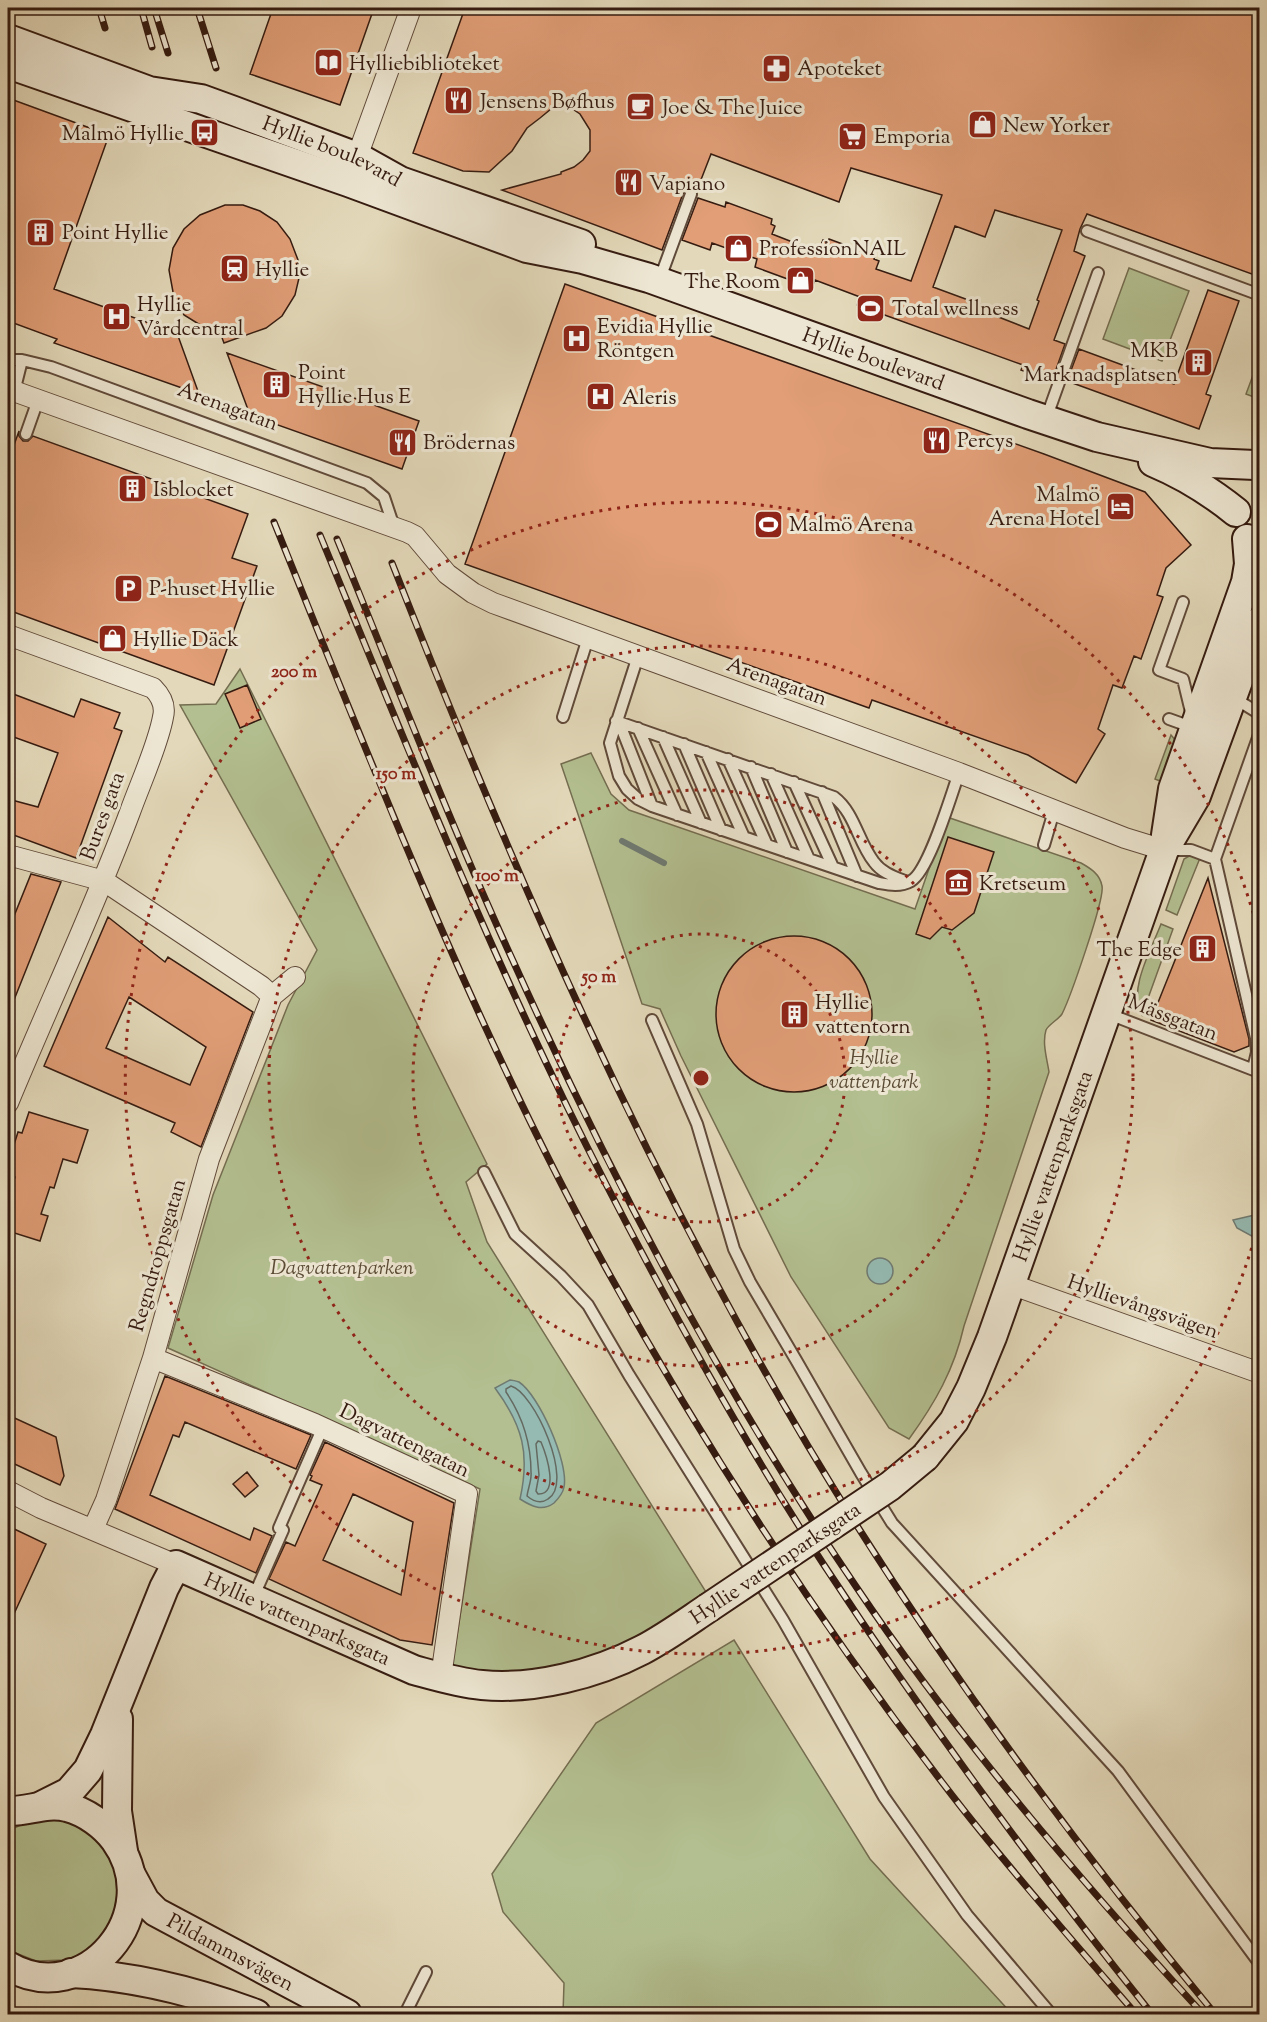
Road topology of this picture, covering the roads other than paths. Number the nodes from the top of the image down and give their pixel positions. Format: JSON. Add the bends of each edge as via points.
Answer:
{"nodes":[{"id":1,"x":411,"y":8,"type":"edge"},
{"id":2,"x":8,"y":39,"type":"edge"},
{"id":3,"x":8,"y":64,"type":"edge"},
{"id":4,"x":352,"y":169,"type":"junction"},
{"id":5,"x":692,"y":194,"type":"dead end"},
{"id":6,"x":1087,"y":231,"type":"dead end"},
{"id":7,"x":1098,"y":273,"type":"dead end"},
{"id":8,"x":654,"y":280,"type":"junction"},
{"id":9,"x":1260,"y":295,"type":"edge"},
{"id":10,"x":8,"y":360,"type":"edge"},
{"id":11,"x":22,"y":360,"type":"junction"},
{"id":12,"x":11,"y":391,"type":"edge"},
{"id":13,"x":38,"y":400,"type":"junction"},
{"id":14,"x":1045,"y":420,"type":"junction"},
{"id":15,"x":26,"y":434,"type":"dead end"},
{"id":16,"x":1097,"y":437,"type":"junction"},
{"id":17,"x":1257,"y":463,"type":"edge"},
{"id":18,"x":1236,"y":512,"type":"junction"},
{"id":19,"x":394,"y":527,"type":"junction"},
{"id":20,"x":1253,"y":544,"type":"edge"},
{"id":21,"x":1183,"y":602,"type":"dead end"},
{"id":22,"x":1260,"y":621,"type":"edge"},
{"id":23,"x":8,"y":635,"type":"edge"},
{"id":24,"x":588,"y":638,"type":"junction"},
{"id":25,"x":638,"y":656,"type":"junction"},
{"id":26,"x":1232,"y":697,"type":"junction"},
{"id":27,"x":1260,"y":714,"type":"edge"},
{"id":28,"x":563,"y":717,"type":"dead end"},
{"id":29,"x":617,"y":721,"type":"junction"},
{"id":30,"x":1181,"y":723,"type":"junction"},
{"id":31,"x":638,"y":728,"type":"junction"},
{"id":32,"x":1260,"y":732,"type":"edge"},
{"id":33,"x":663,"y":737,"type":"junction"},
{"id":34,"x":684,"y":744,"type":"junction"},
{"id":35,"x":706,"y":752,"type":"junction"},
{"id":36,"x":728,"y":759,"type":"junction"},
{"id":37,"x":750,"y":767,"type":"junction"},
{"id":38,"x":959,"y":773,"type":"junction"},
{"id":39,"x":771,"y":774,"type":"junction"},
{"id":40,"x":795,"y":782,"type":"junction"},
{"id":41,"x":822,"y":792,"type":"junction"},
{"id":42,"x":652,"y":806,"type":"junction"},
{"id":43,"x":1054,"y":811,"type":"junction"},
{"id":44,"x":677,"y":815,"type":"junction"},
{"id":45,"x":700,"y":823,"type":"junction"},
{"id":46,"x":721,"y":830,"type":"junction"},
{"id":47,"x":744,"y":837,"type":"junction"},
{"id":48,"x":767,"y":845,"type":"junction"},
{"id":49,"x":1044,"y":845,"type":"dead end"},
{"id":50,"x":1164,"y":850,"type":"junction"},
{"id":51,"x":788,"y":852,"type":"junction"},
{"id":52,"x":8,"y":855,"type":"edge"},
{"id":53,"x":809,"y":859,"type":"junction"},
{"id":54,"x":1215,"y":859,"type":"junction"},
{"id":55,"x":833,"y":867,"type":"junction"},
{"id":56,"x":857,"y":876,"type":"junction"},
{"id":57,"x":104,"y":881,"type":"junction"},
{"id":58,"x":907,"y":882,"type":"junction"},
{"id":59,"x":295,"y":977,"type":"dead end"},
{"id":60,"x":272,"y":996,"type":"junction"},
{"id":61,"x":1106,"y":1012,"type":"junction"},
{"id":62,"x":652,"y":1020,"type":"dead end"},
{"id":63,"x":1257,"y":1071,"type":"edge"},
{"id":64,"x":8,"y":1103,"type":"edge"},
{"id":65,"x":484,"y":1172,"type":"dead end"},
{"id":66,"x":1010,"y":1284,"type":"junction"},
{"id":67,"x":153,"y":1358,"type":"junction"},
{"id":68,"x":1260,"y":1373,"type":"edge"},
{"id":69,"x":323,"y":1427,"type":"junction"},
{"id":70,"x":8,"y":1491,"type":"edge"},
{"id":71,"x":93,"y":1529,"type":"junction"},
{"id":72,"x":176,"y":1565,"type":"junction"},
{"id":73,"x":253,"y":1598,"type":"junction"},
{"id":74,"x":441,"y":1677,"type":"junction"},
{"id":75,"x":118,"y":1704,"type":"junction"},
{"id":76,"x":43,"y":1805,"type":"junction"},
{"id":77,"x":10,"y":1813,"type":"edge"},
{"id":78,"x":127,"y":1862,"type":"junction"},
{"id":79,"x":1260,"y":1964,"type":"edge"},
{"id":80,"x":8,"y":1966,"type":"edge"},
{"id":81,"x":426,"y":1972,"type":"dead end"},
{"id":82,"x":71,"y":1973,"type":"junction"},
{"id":83,"x":42,"y":1977,"type":"junction"},
{"id":84,"x":8,"y":1989,"type":"edge"},
{"id":85,"x":256,"y":2014,"type":"edge"},
{"id":86,"x":347,"y":2014,"type":"edge"},
{"id":87,"x":405,"y":2014,"type":"edge"},
{"id":88,"x":1051,"y":2014,"type":"edge"}],
"edges":[{"from":1,"to":4,"type":"street"},
{"from":2,"to":4,"type":"street","name":"Hyllie boulevard","via":[[149,91],[201,99]]},
{"from":3,"to":4,"type":"street","name":"Hyllie boulevard"},
{"from":4,"to":8,"type":"street","name":"Hyllie boulevard","via":[[400,181],[597,250]]},
{"from":5,"to":8,"type":"lane"},
{"from":6,"to":9,"type":"lane"},
{"from":7,"to":14,"type":"lane"},
{"from":8,"to":14,"type":"street","name":"Hyllie boulevard"},
{"from":10,"to":11,"type":"lane","name":"Arenagatan"},
{"from":11,"to":12,"type":"lane","name":"Arenagatan"},
{"from":11,"to":19,"type":"lane","name":"Arenagatan","via":[[51,367],[367,483],[384,497]]},
{"from":12,"to":13,"type":"street","name":"Arenagatan"},
{"from":13,"to":15,"type":"lane"},
{"from":13,"to":19,"type":"street","name":"Arenagatan"},
{"from":14,"to":16,"type":"street","name":"Hyllie boulevard"},
{"from":16,"to":17,"type":"street","name":"Hyllie boulevard","via":[[1210,463]]},
{"from":16,"to":18,"type":"street","name":"Hyllie boulevard","via":[[1179,473]]},
{"from":17,"to":18,"type":"street","via":[[1240,484]]},
{"from":18,"to":20,"type":"street","name":"Hyllie vattenparksgata","via":[[1240,526]]},
{"from":19,"to":24,"type":"street","name":"Arenagatan","via":[[415,536],[447,574],[473,593]]},
{"from":20,"to":30,"type":"street","name":"Hyllie vattenparksgata","via":[[1246,582]]},
{"from":21,"to":30,"type":"lane","via":[[1159,670],[1183,679]]},
{"from":22,"to":26,"type":"street","name":"Hyllie vattenparksgata"},
{"from":23,"to":57,"type":"street","name":"Bures gata","via":[[153,688],[161,696],[164,716]]},
{"from":24,"to":25,"type":"street","name":"Arenagatan"},
{"from":24,"to":28,"type":"lane"},
{"from":25,"to":29,"type":"lane"},
{"from":25,"to":38,"type":"street","name":"Arenagatan"},
{"from":26,"to":27,"type":"lane"},
{"from":26,"to":50,"type":"street","name":"Hyllie vattenparksgata","via":[[1196,796]]},
{"from":29,"to":31,"type":"lane"},
{"from":29,"to":42,"type":"lane"},
{"from":29,"to":42,"type":"lane","via":[[610,743],[619,776],[638,799]]},
{"from":30,"to":50,"type":"street","name":"Hyllie vattenparksgata"},
{"from":31,"to":33,"type":"lane"},
{"from":31,"to":44,"type":"lane"},
{"from":32,"to":54,"type":"lane"},
{"from":33,"to":34,"type":"lane"},
{"from":33,"to":45,"type":"lane"},
{"from":34,"to":35,"type":"lane"},
{"from":34,"to":46,"type":"lane"},
{"from":35,"to":36,"type":"lane"},
{"from":35,"to":47,"type":"lane"},
{"from":36,"to":37,"type":"lane"},
{"from":36,"to":48,"type":"lane"},
{"from":37,"to":39,"type":"lane"},
{"from":37,"to":51,"type":"lane"},
{"from":38,"to":43,"type":"street","name":"Arenagatan"},
{"from":38,"to":58,"type":"lane","via":[[925,865]]},
{"from":39,"to":40,"type":"lane"},
{"from":39,"to":53,"type":"lane"},
{"from":40,"to":41,"type":"lane"},
{"from":40,"to":55,"type":"lane"},
{"from":41,"to":56,"type":"lane"},
{"from":41,"to":58,"type":"lane","via":[[841,803],[874,862],[888,874]]},
{"from":42,"to":44,"type":"lane"},
{"from":43,"to":49,"type":"lane"},
{"from":43,"to":50,"type":"street","name":"Arenagatan"},
{"from":44,"to":45,"type":"lane"},
{"from":45,"to":46,"type":"lane"},
{"from":46,"to":47,"type":"lane"},
{"from":47,"to":48,"type":"lane"},
{"from":48,"to":51,"type":"lane"},
{"from":50,"to":54,"type":"lane","via":[[1191,850]]},
{"from":50,"to":61,"type":"street","name":"Hyllie vattenparksgata"},
{"from":51,"to":53,"type":"lane"},
{"from":52,"to":57,"type":"street"},
{"from":53,"to":55,"type":"lane"},
{"from":54,"to":63,"type":"lane","via":[[1256,1038]]},
{"from":55,"to":56,"type":"lane"},
{"from":56,"to":58,"type":"lane","via":[[897,886]]},
{"from":57,"to":60,"type":"street"},
{"from":57,"to":64,"type":"street","name":"Bures gata"},
{"from":59,"to":60,"type":"street","name":"Regndroppsgatan"},
{"from":60,"to":67,"type":"street","name":"Regndroppsgatan","via":[[209,1160]]},
{"from":61,"to":63,"type":"lane","name":"Mässgatan"},
{"from":61,"to":66,"type":"street","name":"Hyllie vattenparksgata"},
{"from":62,"to":79,"type":"lane","via":[[697,1124],[734,1249],[892,1523],[1118,1772]]},
{"from":65,"to":88,"type":"lane","via":[[515,1234],[588,1305],[783,1620],[884,1797],[967,1915]]},
{"from":66,"to":68,"type":"street","name":"Hyllievångsvägen"},
{"from":66,"to":74,"type":"street","name":"Hyllie vattenparksgata","bridge":true,"via":[[971,1388],[954,1421],[925,1457],[890,1486],[643,1650],[592,1672],[519,1685],[483,1685]]},
{"from":67,"to":69,"type":"street","name":"Dagvattengatan"},
{"from":67,"to":71,"type":"street","name":"Regndroppsgatan"},
{"from":69,"to":73,"type":"lane"},
{"from":69,"to":74,"type":"street","name":"Dagvattengatan","via":[[467,1494]]},
{"from":70,"to":71,"type":"street","name":"Hyllie vattenparksgata"},
{"from":71,"to":72,"type":"street","name":"Hyllie vattenparksgata"},
{"from":72,"to":73,"type":"street","name":"Hyllie vattenparksgata"},
{"from":72,"to":75,"type":"street"},
{"from":73,"to":74,"type":"street","name":"Hyllie vattenparksgata","via":[[414,1670]]},
{"from":75,"to":76,"type":"street","via":[[88,1770],[69,1792]]},
{"from":75,"to":78,"type":"street","via":[[117,1811]]},
{"from":76,"to":77,"type":"street","name":"Pildammsvägen"},
{"from":76,"to":78,"type":"street","name":"Pildammsvägen","via":[[67,1808],[90,1817],[109,1832]]},
{"from":78,"to":82,"type":"street","name":"Pildammsvägen","via":[[132,1899],[126,1923],[113,1946],[94,1963]]},
{"from":78,"to":86,"type":"street","name":"Pildammsvägen","via":[[145,1901],[156,1912]]},
{"from":80,"to":83,"type":"street","name":"Pildammsvägen"},
{"from":81,"to":87,"type":"lane"},
{"from":82,"to":83,"type":"street","name":"Pildammsvägen"},
{"from":82,"to":85,"type":"street","name":"Pildammsvägen","via":[[171,1987]]},
{"from":83,"to":84,"type":"street"}]}
